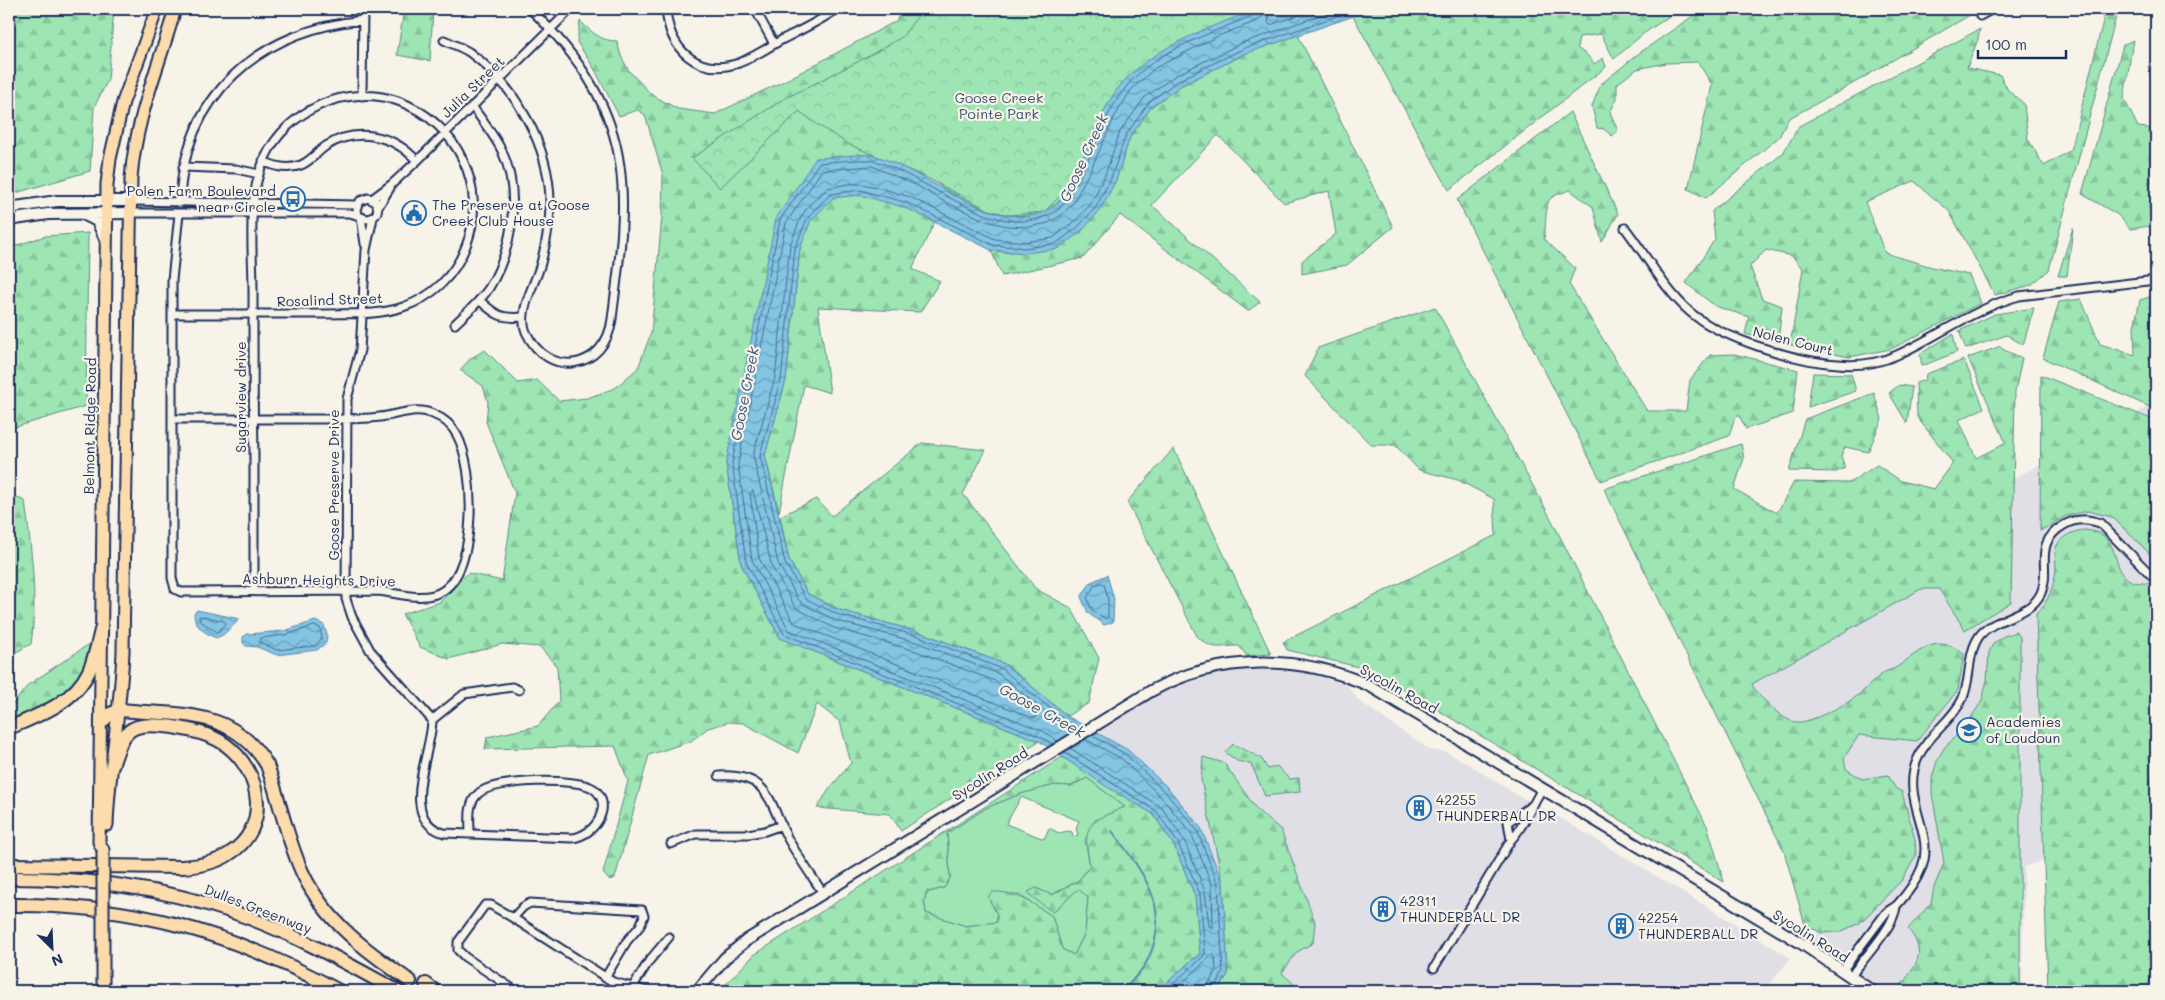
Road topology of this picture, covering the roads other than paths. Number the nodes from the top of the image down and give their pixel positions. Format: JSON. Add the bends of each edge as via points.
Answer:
{"nodes":[{"id":1,"x":157,"y":9,"type":"edge"},
{"id":2,"x":176,"y":9,"type":"edge"},
{"id":3,"x":363,"y":9,"type":"edge"},
{"id":4,"x":530,"y":9,"type":"edge"},
{"id":5,"x":571,"y":9,"type":"edge"},
{"id":6,"x":666,"y":9,"type":"edge"},
{"id":7,"x":755,"y":9,"type":"edge"},
{"id":8,"x":837,"y":9,"type":"edge"},
{"id":9,"x":1993,"y":9,"type":"edge"},
{"id":10,"x":1980,"y":16,"type":"dead end"},
{"id":11,"x":363,"y":20,"type":"junction"},
{"id":12,"x":550,"y":29,"type":"junction"},
{"id":13,"x":444,"y":40,"type":"dead end"},
{"id":14,"x":774,"y":44,"type":"junction"},
{"id":15,"x":498,"y":80,"type":"junction"},
{"id":16,"x":362,"y":96,"type":"junction"},
{"id":17,"x":472,"y":106,"type":"junction"},
{"id":18,"x":444,"y":132,"type":"junction"},
{"id":19,"x":263,"y":161,"type":"junction"},
{"id":20,"x":417,"y":161,"type":"junction"},
{"id":21,"x":183,"y":167,"type":"junction"},
{"id":22,"x":259,"y":174,"type":"junction"},
{"id":23,"x":392,"y":184,"type":"junction"},
{"id":24,"x":372,"y":199,"type":"junction"},
{"id":25,"x":180,"y":203,"type":"junction"},
{"id":26,"x":254,"y":203,"type":"junction"},
{"id":27,"x":358,"y":205,"type":"junction"},
{"id":28,"x":106,"y":207,"type":"junction"},
{"id":29,"x":130,"y":207,"type":"junction"},
{"id":30,"x":378,"y":207,"type":"junction"},
{"id":31,"x":9,"y":208,"type":"edge"},
{"id":32,"x":77,"y":212,"type":"junction"},
{"id":33,"x":253,"y":212,"type":"junction"},
{"id":34,"x":179,"y":214,"type":"junction"},
{"id":35,"x":360,"y":216,"type":"junction"},
{"id":36,"x":373,"y":218,"type":"junction"},
{"id":37,"x":9,"y":220,"type":"edge"},
{"id":38,"x":1625,"y":228,"type":"dead end"},
{"id":39,"x":106,"y":244,"type":"junction"},
{"id":40,"x":366,"y":250,"type":"junction"},
{"id":41,"x":2156,"y":280,"type":"edge"},
{"id":42,"x":479,"y":300,"type":"junction"},
{"id":43,"x":362,"y":313,"type":"junction"},
{"id":44,"x":172,"y":314,"type":"junction"},
{"id":45,"x":253,"y":314,"type":"junction"},
{"id":46,"x":523,"y":317,"type":"junction"},
{"id":47,"x":455,"y":324,"type":"dead end"},
{"id":48,"x":172,"y":419,"type":"junction"},
{"id":49,"x":346,"y":419,"type":"junction"},
{"id":50,"x":254,"y":420,"type":"junction"},
{"id":51,"x":2156,"y":580,"type":"edge"},
{"id":52,"x":254,"y":591,"type":"junction"},
{"id":53,"x":346,"y":591,"type":"junction"},
{"id":54,"x":102,"y":630,"type":"junction"},
{"id":55,"x":519,"y":690,"type":"dead end"},
{"id":56,"x":120,"y":710,"type":"junction"},
{"id":57,"x":432,"y":720,"type":"junction"},
{"id":58,"x":102,"y":723,"type":"junction"},
{"id":59,"x":9,"y":728,"type":"edge"},
{"id":60,"x":110,"y":772,"type":"junction"},
{"id":61,"x":719,"y":776,"type":"dead end"},
{"id":62,"x":1542,"y":789,"type":"junction"},
{"id":63,"x":1531,"y":806,"type":"junction"},
{"id":64,"x":782,"y":825,"type":"junction"},
{"id":65,"x":470,"y":834,"type":"junction"},
{"id":66,"x":1511,"y":840,"type":"junction"},
{"id":67,"x":671,"y":844,"type":"dead end"},
{"id":68,"x":103,"y":850,"type":"junction"},
{"id":69,"x":9,"y":865,"type":"edge"},
{"id":70,"x":9,"y":878,"type":"edge"},
{"id":71,"x":823,"y":893,"type":"junction"},
{"id":72,"x":9,"y":905,"type":"edge"},
{"id":73,"x":513,"y":918,"type":"junction"},
{"id":74,"x":669,"y":937,"type":"dead end"},
{"id":75,"x":1434,"y":968,"type":"dead end"},
{"id":76,"x":1846,"y":974,"type":"junction"},
{"id":77,"x":605,"y":978,"type":"junction"},
{"id":78,"x":412,"y":979,"type":"dead end"},
{"id":79,"x":632,"y":990,"type":"edge"},
{"id":80,"x":103,"y":991,"type":"edge"},
{"id":81,"x":339,"y":991,"type":"edge"},
{"id":82,"x":398,"y":991,"type":"edge"},
{"id":83,"x":516,"y":991,"type":"edge"},
{"id":84,"x":647,"y":991,"type":"edge"},
{"id":85,"x":697,"y":991,"type":"edge"},
{"id":86,"x":1872,"y":991,"type":"edge"}],
"edges":[{"from":1,"to":28,"type":"main road","name":"Belmont Ridge Road","via":[[121,111],[110,159]]},
{"from":2,"to":29,"type":"main road","name":"Belmont Ridge Road","via":[[144,104],[133,158]]},
{"from":3,"to":11,"type":"street"},
{"from":4,"to":12,"type":"street"},
{"from":5,"to":12,"type":"street","name":"Julia Street"},
{"from":6,"to":14,"type":"street","via":[[667,26],[674,41],[683,52],[700,63],[730,65]]},
{"from":7,"to":14,"type":"street"},
{"from":8,"to":14,"type":"street"},
{"from":9,"to":10,"type":"street"},
{"from":11,"to":16,"type":"street"},
{"from":11,"to":21,"type":"street","via":[[327,24],[294,36],[244,65],[208,107]]},
{"from":12,"to":15,"type":"street","name":"Julia Street"},
{"from":12,"to":46,"type":"street","via":[[585,72],[612,132],[620,166],[622,203],[618,275],[612,323],[605,344],[592,356],[577,363],[561,363],[545,356],[526,331]]},
{"from":13,"to":15,"type":"street","via":[[468,52]]},
{"from":15,"to":17,"type":"street","name":"Julia Street"},
{"from":15,"to":46,"type":"street","via":[[523,111],[536,140],[546,171],[550,203],[541,264]]},
{"from":16,"to":18,"type":"street","name":"Rosalind Street","via":[[405,104]]},
{"from":16,"to":19,"type":"street","name":"Rosalind Street","via":[[336,99],[298,117],[276,138]]},
{"from":17,"to":18,"type":"street","name":"Julia Street"},
{"from":17,"to":42,"type":"street","via":[[502,151],[511,184],[512,208],[502,261]]},
{"from":18,"to":20,"type":"street","name":"Julia Street"},
{"from":18,"to":43,"type":"street","name":"Rosalind Street","via":[[464,159],[472,186],[472,226],[462,256],[443,283],[427,296],[402,308]]},
{"from":19,"to":20,"type":"street","via":[[276,167],[296,166],[308,162],[336,140],[352,135],[379,137],[397,144]]},
{"from":19,"to":22,"type":"street","name":"Rosalind Street"},
{"from":20,"to":23,"type":"street","name":"Julia Street"},
{"from":21,"to":22,"type":"street","via":[[236,169]]},
{"from":21,"to":25,"type":"street"},
{"from":22,"to":26,"type":"street","name":"Rosalind Street"},
{"from":23,"to":24,"type":"street","name":"Julia Street"},
{"from":23,"to":30,"type":"street","name":"Julia Street"},
{"from":24,"to":27,"type":"street","via":[[364,199]]},
{"from":24,"to":30,"type":"street"},
{"from":25,"to":26,"type":"street"},
{"from":25,"to":29,"type":"street"},
{"from":26,"to":27,"type":"street"},
{"from":26,"to":33,"type":"street","name":"Sugarview drive"},
{"from":27,"to":35,"type":"street"},
{"from":28,"to":29,"type":"main road"},
{"from":28,"to":31,"type":"main road","via":[[57,201]]},
{"from":28,"to":32,"type":"main road"},
{"from":28,"to":39,"type":"main road","name":"Belmont Ridge Road"},
{"from":29,"to":34,"type":"street"},
{"from":29,"to":56,"type":"main road","name":"Belmont Ridge Road"},
{"from":30,"to":36,"type":"street"},
{"from":32,"to":37,"type":"main road"},
{"from":32,"to":39,"type":"main road","via":[[97,221]]},
{"from":33,"to":34,"type":"street"},
{"from":33,"to":35,"type":"street"},
{"from":33,"to":45,"type":"street","name":"Sugarview drive"},
{"from":34,"to":44,"type":"street","name":"Ashburn Heights Drive"},
{"from":35,"to":36,"type":"street"},
{"from":35,"to":40,"type":"street"},
{"from":36,"to":40,"type":"street"},
{"from":38,"to":41,"type":"street","name":"Nolen Court","via":[[1673,296],[1710,326],[1738,339],[1805,359],[1837,364],[1866,364],[1896,355],[1997,302],[2019,296]]},
{"from":39,"to":54,"type":"main road","name":"Belmont Ridge Road"},
{"from":40,"to":43,"type":"street","name":"Goose Preserve Drive"},
{"from":42,"to":46,"type":"street","via":[[498,316]]},
{"from":42,"to":47,"type":"street"},
{"from":43,"to":45,"type":"street","name":"Rosalind Street"},
{"from":43,"to":49,"type":"street","name":"Goose Preserve Drive","via":[[360,350],[346,399]]},
{"from":44,"to":45,"type":"street","name":"Rosalind Street"},
{"from":44,"to":48,"type":"street","name":"Ashburn Heights Drive"},
{"from":45,"to":50,"type":"street","name":"Sugarview drive"},
{"from":48,"to":50,"type":"street","name":"Ashburn Heights Drive"},
{"from":48,"to":52,"type":"street","name":"Ashburn Heights Drive","via":[[175,589],[181,592]]},
{"from":49,"to":50,"type":"street","name":"Ashburn Heights Drive"},
{"from":49,"to":53,"type":"street","name":"Goose Preserve Drive"},
{"from":49,"to":53,"type":"street","name":"Ashburn Heights Drive","via":[[416,410],[440,418],[451,426],[461,444],[470,500],[468,535],[462,561],[444,590],[413,597],[397,593]]},
{"from":50,"to":52,"type":"street","name":"Sugarview drive"},
{"from":51,"to":76,"type":"street","via":[[2100,524],[2088,520],[2072,521],[2053,534],[2046,544],[2042,593],[2032,605],[1992,624],[1980,636],[1970,658],[1962,700],[1953,714],[1930,736],[1916,761],[1912,790],[1926,846],[1925,856],[1916,879],[1896,906],[1889,909]]},
{"from":52,"to":53,"type":"street","name":"Ashburn Heights Drive"},
{"from":53,"to":57,"type":"street","name":"Goose Preserve Drive","via":[[352,617],[362,638]]},
{"from":54,"to":58,"type":"main road","name":"Belmont Ridge Road"},
{"from":54,"to":59,"type":"highway","via":[[92,664],[79,686],[62,702]]},
{"from":55,"to":57,"type":"street","via":[[512,686],[464,694]]},
{"from":56,"to":58,"type":"highway","via":[[110,714]]},
{"from":56,"to":60,"type":"main road","name":"Belmont Ridge Road"},
{"from":56,"to":78,"type":"highway","via":[[200,717],[235,729],[247,739],[267,765],[296,854],[315,896],[343,930],[395,970]]},
{"from":57,"to":65,"type":"street","via":[[418,796],[422,815],[437,831]]},
{"from":58,"to":68,"type":"main road","name":"Belmont Ridge Road","via":[[99,842]]},
{"from":60,"to":68,"type":"main road","name":"Belmont Ridge Road"},
{"from":60,"to":69,"type":"highway","via":[[119,744],[132,728],[148,724],[193,730],[225,744],[247,767],[258,796],[254,826],[232,853],[197,865]]},
{"from":61,"to":64,"type":"street","via":[[738,776],[759,786],[771,799]]},
{"from":62,"to":63,"type":"street"},
{"from":62,"to":71,"type":"main road","name":"Sycolin Road","via":[[1370,686],[1305,665],[1248,662],[1196,672],[1164,684]]},
{"from":62,"to":76,"type":"main road","name":"Sycolin Road","via":[[1801,943]]},
{"from":63,"to":66,"type":"street","via":[[1521,829]]},
{"from":63,"to":66,"type":"street","via":[[1508,822]]},
{"from":64,"to":67,"type":"street","via":[[748,834],[696,834]]},
{"from":64,"to":71,"type":"street"},
{"from":65,"to":65,"type":"street","via":[[578,838],[596,825],[602,810],[601,798],[594,789],[580,784],[529,781],[494,785],[482,790],[472,800]]},
{"from":66,"to":75,"type":"street"},
{"from":68,"to":80,"type":"main road","name":"Belmont Ridge Road","bridge":true},
{"from":70,"to":82,"type":"highway","name":"Dulles Greenway","via":[[128,886],[203,902],[300,940]]},
{"from":71,"to":85,"type":"main road","name":"Sycolin Road","via":[[748,940],[725,958]]},
{"from":72,"to":81,"type":"highway","via":[[91,908],[181,924],[270,956]]},
{"from":73,"to":77,"type":"street"},
{"from":73,"to":77,"type":"street","via":[[530,903],[642,910],[640,926]]},
{"from":73,"to":83,"type":"street","via":[[492,905],[486,905],[458,942],[457,948]]},
{"from":74,"to":79,"type":"street","via":[[649,961]]},
{"from":76,"to":86,"type":"main road","name":"Sycolin Road"},
{"from":77,"to":79,"type":"street"},
{"from":79,"to":84,"type":"street"}]}
